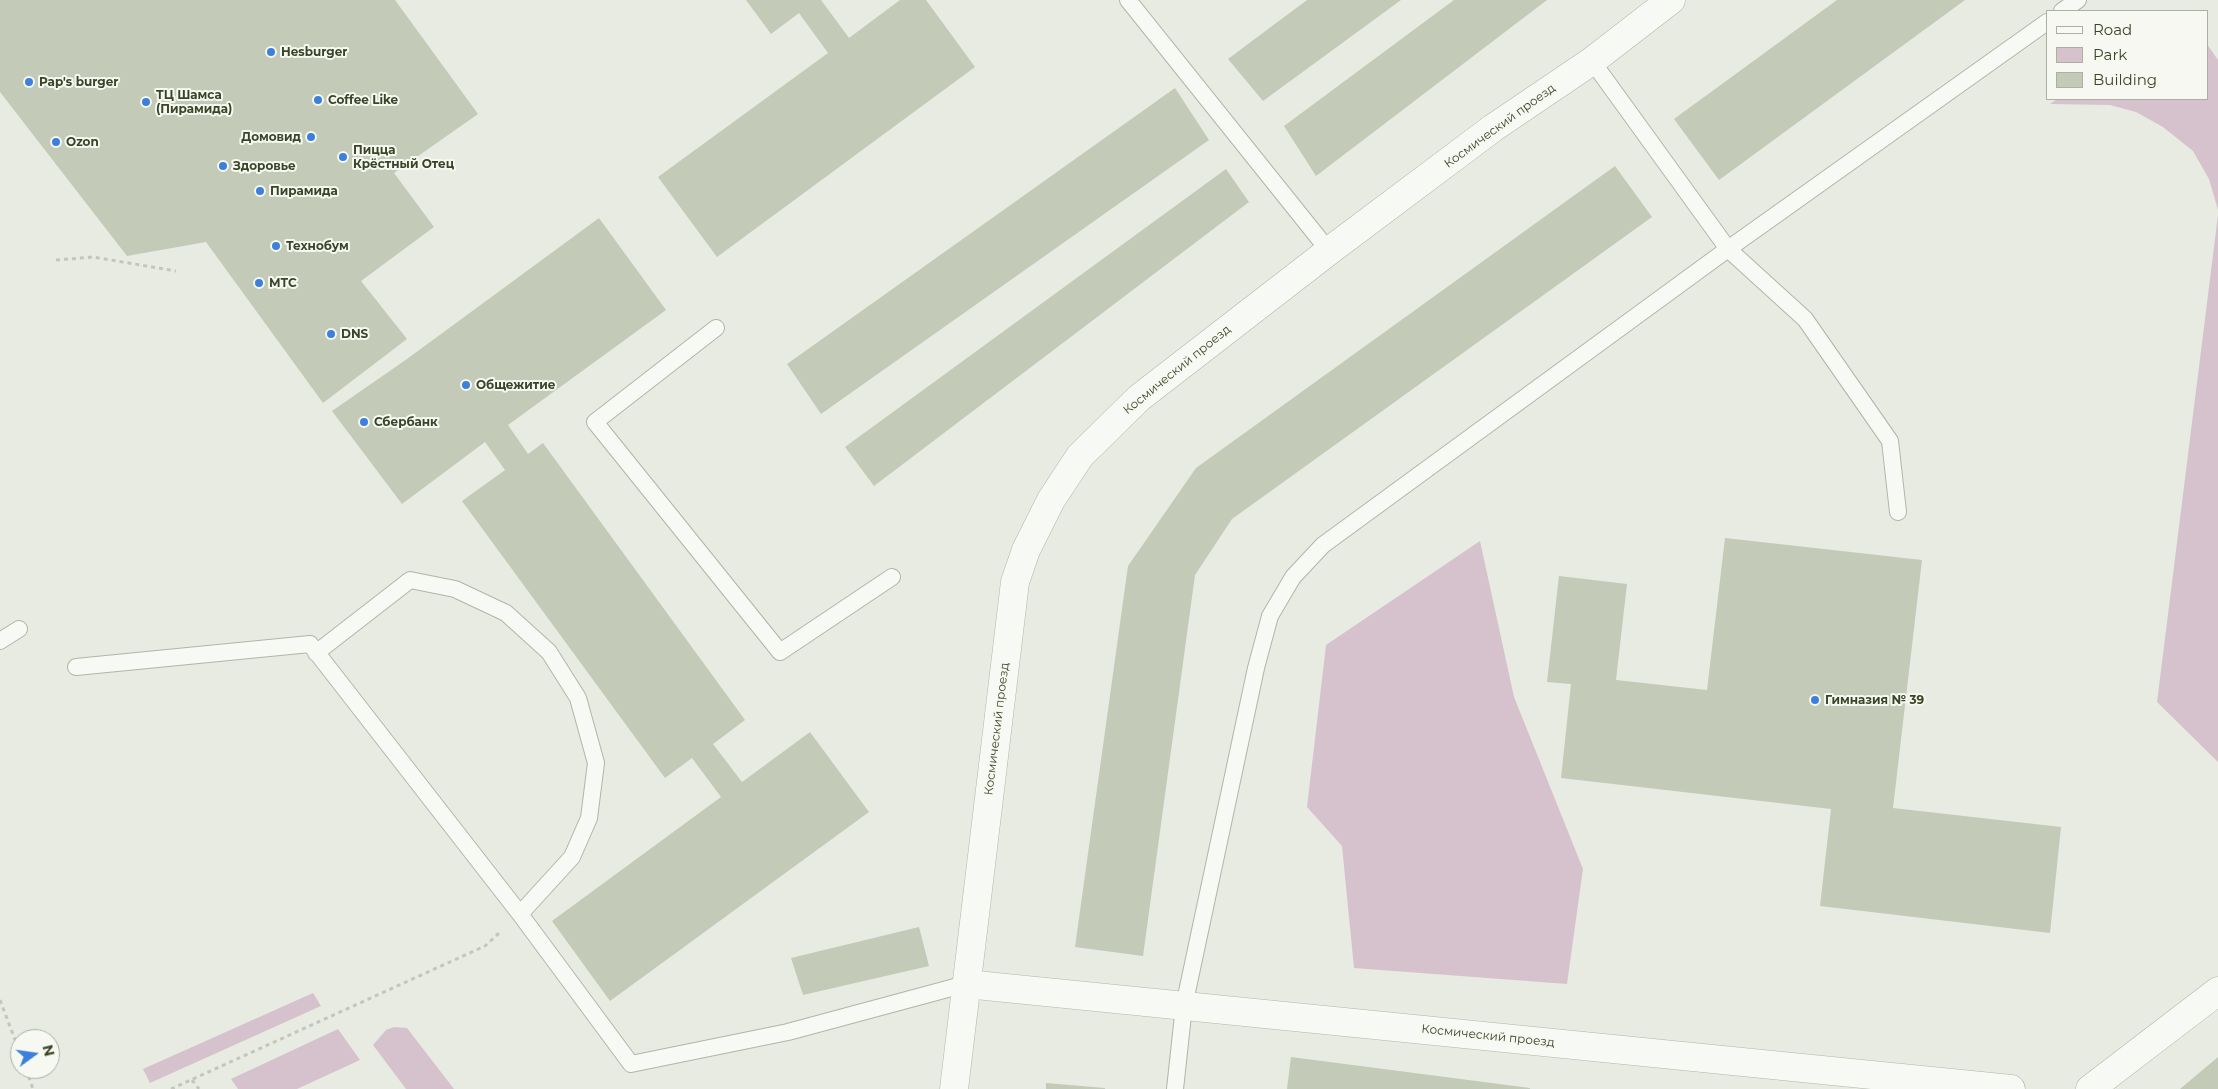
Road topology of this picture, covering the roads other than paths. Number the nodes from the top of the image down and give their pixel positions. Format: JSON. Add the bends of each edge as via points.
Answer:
{"nodes":[{"id":1,"x":1128,"y":0,"type":"edge"},
{"id":2,"x":1671,"y":0,"type":"edge"},
{"id":3,"x":2078,"y":0,"type":"edge"},
{"id":4,"x":2063,"y":10,"type":"edge"},
{"id":5,"x":2046,"y":23,"type":"edge"},
{"id":6,"x":1592,"y":61,"type":"junction"},
{"id":7,"x":1728,"y":249,"type":"junction"},
{"id":8,"x":1329,"y":251,"type":"junction"},
{"id":9,"x":716,"y":328,"type":"dead end"},
{"id":10,"x":1898,"y":512,"type":"dead end"},
{"id":11,"x":892,"y":577,"type":"dead end"},
{"id":12,"x":19,"y":629,"type":"dead end"},
{"id":13,"x":0,"y":641,"type":"edge"},
{"id":14,"x":316,"y":653,"type":"junction"},
{"id":15,"x":76,"y":667,"type":"dead end"},
{"id":16,"x":520,"y":914,"type":"junction"},
{"id":17,"x":966,"y":984,"type":"junction"},
{"id":18,"x":2218,"y":990,"type":"edge"},
{"id":19,"x":1184,"y":1006,"type":"junction"},
{"id":20,"x":954,"y":1089,"type":"edge"},
{"id":21,"x":1175,"y":1089,"type":"edge"},
{"id":22,"x":2011,"y":1089,"type":"edge"},
{"id":23,"x":2090,"y":1089,"type":"edge"}],
"edges":[{"from":1,"to":8,"type":"lane"},
{"from":2,"to":6,"type":"street","name":"Космический проезд"},
{"from":3,"to":4,"type":"lane"},
{"from":5,"to":7,"type":"lane"},
{"from":6,"to":7,"type":"lane"},
{"from":6,"to":8,"type":"street","name":"Космический проезд","via":[[1493,128]]},
{"from":7,"to":10,"type":"lane","via":[[1805,319],[1890,441]]},
{"from":7,"to":19,"type":"lane","via":[[1323,545],[1293,577],[1270,616],[1256,668]]},
{"from":8,"to":17,"type":"street","name":"Космический проезд","via":[[1139,398],[1080,456],[1026,550],[1015,582]]},
{"from":9,"to":11,"type":"lane","via":[[594,422],[780,652]]},
{"from":12,"to":13,"type":"lane"},
{"from":14,"to":15,"type":"lane","via":[[310,644]]},
{"from":14,"to":16,"type":"lane"},
{"from":14,"to":16,"type":"lane","via":[[410,580],[455,589],[506,613],[549,652],[578,698],[596,763],[589,818],[572,857]]},
{"from":16,"to":17,"type":"lane","via":[[631,1064],[788,1032]]},
{"from":17,"to":19,"type":"street","name":"Космический проезд"},
{"from":17,"to":20,"type":"street","name":"Космический проезд"},
{"from":18,"to":23,"type":"street"},
{"from":19,"to":21,"type":"lane"},
{"from":19,"to":22,"type":"street","name":"Космический проезд"}]}
